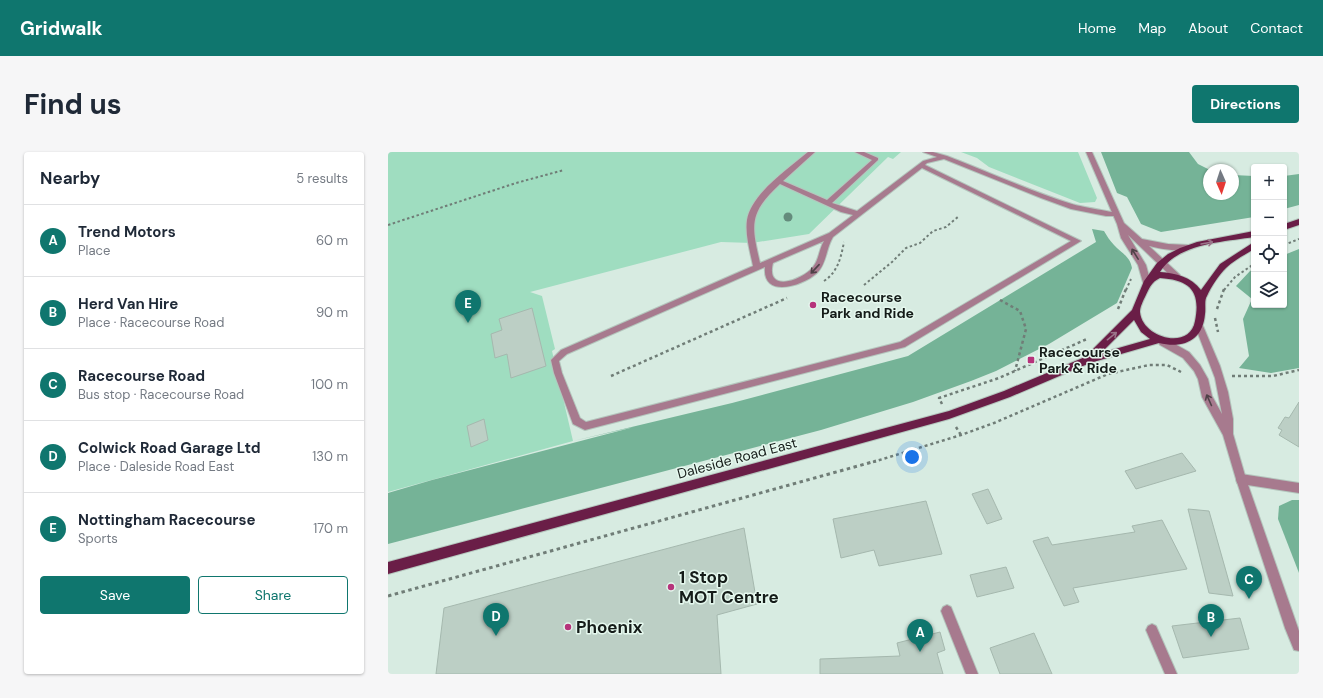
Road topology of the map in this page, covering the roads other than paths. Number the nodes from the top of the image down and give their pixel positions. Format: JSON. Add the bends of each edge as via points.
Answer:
{"nodes":[{"id":1,"x":812,"y":152,"type":"edge"},
{"id":2,"x":858,"y":152,"type":"edge"},
{"id":3,"x":926,"y":152,"type":"edge"},
{"id":4,"x":1089,"y":152,"type":"edge"},
{"id":5,"x":945,"y":157,"type":"junction"},
{"id":6,"x":921,"y":165,"type":"junction"},
{"id":7,"x":779,"y":181,"type":"junction"},
{"id":8,"x":828,"y":203,"type":"junction"},
{"id":9,"x":858,"y":214,"type":"junction"},
{"id":10,"x":1116,"y":214,"type":"junction"},
{"id":11,"x":1299,"y":222,"type":"edge"},
{"id":12,"x":1121,"y":224,"type":"junction"},
{"id":13,"x":1287,"y":226,"type":"edge"},
{"id":14,"x":831,"y":235,"type":"junction"},
{"id":15,"x":1251,"y":235,"type":"edge"},
{"id":16,"x":1140,"y":241,"type":"junction"},
{"id":17,"x":1186,"y":247,"type":"junction"},
{"id":18,"x":1251,"y":247,"type":"edge"},
{"id":19,"x":770,"y":262,"type":"junction"},
{"id":20,"x":1162,"y":264,"type":"junction"},
{"id":21,"x":758,"y":267,"type":"junction"},
{"id":22,"x":1177,"y":277,"type":"junction"},
{"id":23,"x":1150,"y":280,"type":"junction"},
{"id":24,"x":1201,"y":298,"type":"junction"},
{"id":25,"x":1136,"y":311,"type":"junction"},
{"id":26,"x":1199,"y":326,"type":"junction"},
{"id":27,"x":1161,"y":341,"type":"junction"},
{"id":28,"x":1088,"y":360,"type":"junction"},
{"id":29,"x":1228,"y":434,"type":"junction"},
{"id":30,"x":1241,"y":479,"type":"junction"},
{"id":31,"x":1299,"y":488,"type":"edge"},
{"id":32,"x":388,"y":568,"type":"edge"},
{"id":33,"x":947,"y":611,"type":"dead end"},
{"id":34,"x":1152,"y":630,"type":"dead end"},
{"id":35,"x":1299,"y":645,"type":"edge"},
{"id":36,"x":972,"y":674,"type":"edge"},
{"id":37,"x":1171,"y":674,"type":"edge"}],
"edges":[{"from":1,"to":7,"type":"lane"},
{"from":2,"to":8,"type":"lane","via":[[876,159]]},
{"from":3,"to":5,"type":"lane"},
{"from":4,"to":10,"type":"street"},
{"from":5,"to":6,"type":"lane"},
{"from":5,"to":10,"type":"lane","via":[[1061,203]]},
{"from":6,"to":9,"type":"lane"},
{"from":6,"to":21,"type":"lane","via":[[1077,241],[902,345],[585,426],[576,422],[555,360],[564,352]]},
{"from":7,"to":8,"type":"lane"},
{"from":7,"to":21,"type":"lane","via":[[761,197],[750,217],[750,235]]},
{"from":8,"to":9,"type":"lane"},
{"from":9,"to":14,"type":"lane"},
{"from":10,"to":12,"type":"street"},
{"from":11,"to":13,"type":"main road"},
{"from":12,"to":16,"type":"street"},
{"from":23,"to":12,"type":"street","one_way":true,"via":[[1125,238]]},
{"from":14,"to":19,"type":"lane"},
{"from":14,"to":19,"type":"lane","one_way":true,"via":[[825,243],[820,263],[814,272],[803,278],[786,285],[779,284],[768,276]]},
{"from":17,"to":15,"type":"main road","one_way":true},
{"from":16,"to":17,"type":"street","via":[[1168,247]]},
{"from":16,"to":20,"type":"street"},
{"from":17,"to":20,"type":"main road"},
{"from":18,"to":24,"type":"main road","via":[[1223,266]]},
{"from":19,"to":21,"type":"lane"},
{"from":20,"to":22,"type":"street"},
{"from":20,"to":23,"type":"main road"},
{"from":22,"to":23,"type":"main road","via":[[1160,275]]},
{"from":22,"to":24,"type":"main road","via":[[1192,286]]},
{"from":23,"to":25,"type":"main road"},
{"from":24,"to":26,"type":"main road"},
{"from":25,"to":27,"type":"main road","via":[[1143,328]]},
{"from":28,"to":25,"type":"main road","name":"Daleside Road East","one_way":true,"via":[[1126,325]]},
{"from":26,"to":27,"type":"main road","via":[[1191,336],[1183,340]]},
{"from":26,"to":29,"type":"street","via":[[1226,400]]},
{"from":27,"to":28,"type":"main road","name":"Daleside Road East"},
{"from":29,"to":27,"type":"street","one_way":true,"via":[[1207,397],[1203,379],[1197,368],[1186,356]]},
{"from":28,"to":32,"type":"main road","name":"Daleside Road East","via":[[949,416]]},
{"from":29,"to":30,"type":"street"},
{"from":30,"to":31,"type":"street"},
{"from":30,"to":35,"type":"street"},
{"from":33,"to":36,"type":"lane"},
{"from":34,"to":37,"type":"lane"}]}
